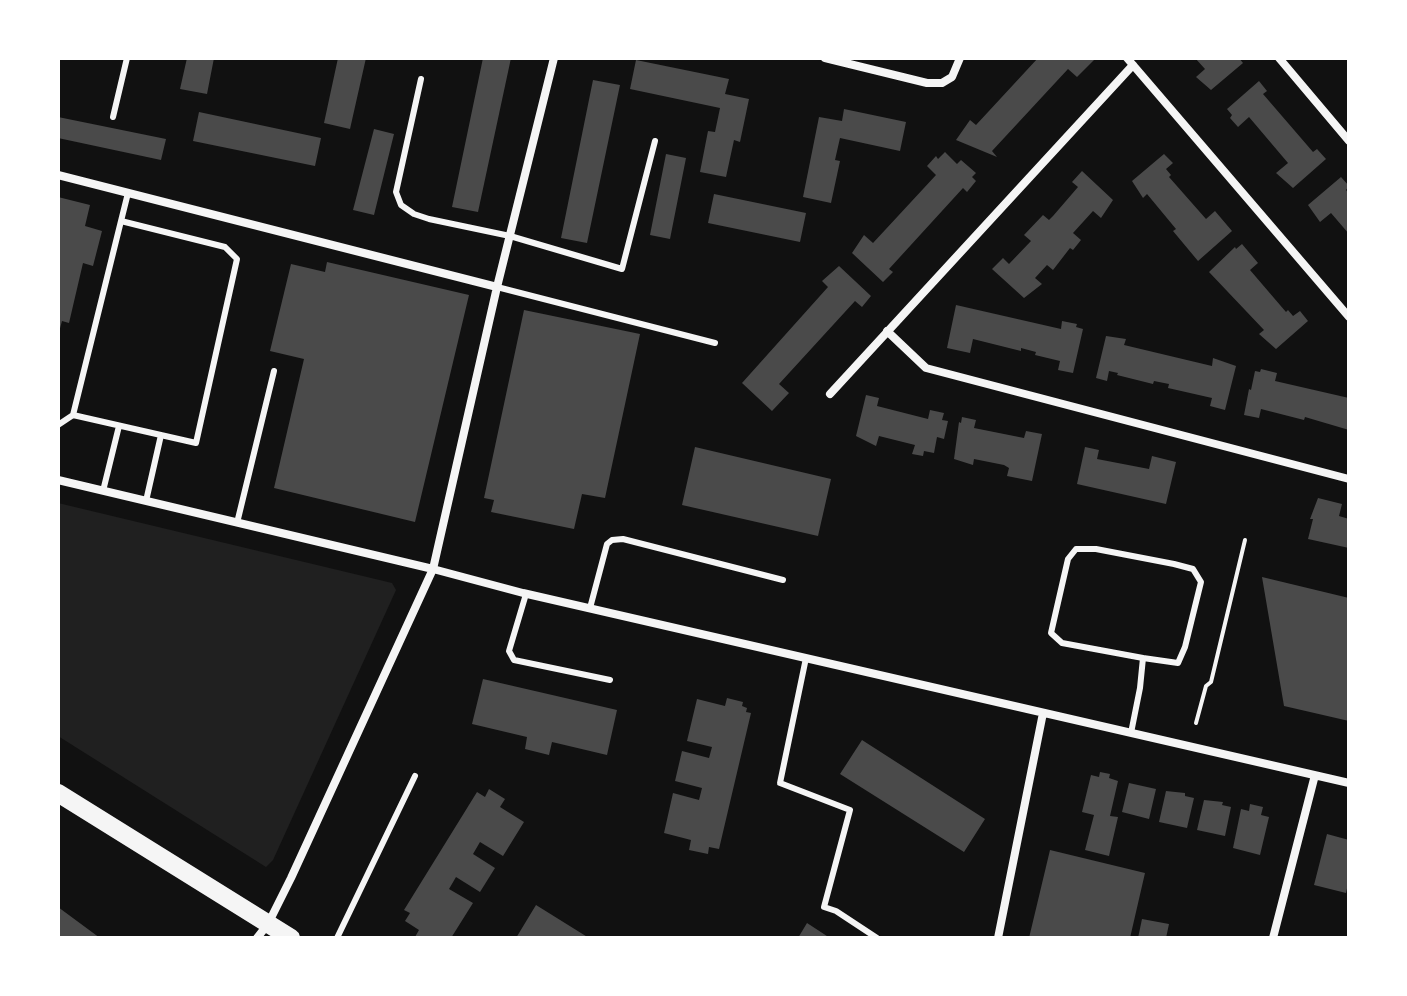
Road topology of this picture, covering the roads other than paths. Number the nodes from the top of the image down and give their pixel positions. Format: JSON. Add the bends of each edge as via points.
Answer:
{"nodes":[{"id":1,"x":127,"y":58,"type":"edge"},
{"id":2,"x":554,"y":58,"type":"edge"},
{"id":3,"x":825,"y":58,"type":"edge"},
{"id":4,"x":1279,"y":58,"type":"edge"},
{"id":5,"x":959,"y":62,"type":"edge"},
{"id":6,"x":1130,"y":62,"type":"edge"},
{"id":7,"x":421,"y":79,"type":"dead end"},
{"id":8,"x":113,"y":117,"type":"dead end"},
{"id":9,"x":655,"y":141,"type":"dead end"},
{"id":10,"x":1349,"y":141,"type":"edge"},
{"id":11,"x":58,"y":175,"type":"edge"},
{"id":12,"x":128,"y":193,"type":"junction"},
{"id":13,"x":121,"y":221,"type":"junction"},
{"id":14,"x":510,"y":236,"type":"junction"},
{"id":15,"x":497,"y":287,"type":"junction"},
{"id":16,"x":1349,"y":317,"type":"edge"},
{"id":17,"x":887,"y":331,"type":"junction"},
{"id":18,"x":715,"y":343,"type":"dead end"},
{"id":19,"x":274,"y":371,"type":"dead end"},
{"id":20,"x":830,"y":394,"type":"dead end"},
{"id":21,"x":73,"y":415,"type":"junction"},
{"id":22,"x":58,"y":425,"type":"edge"},
{"id":23,"x":119,"y":426,"type":"junction"},
{"id":24,"x":161,"y":435,"type":"junction"},
{"id":25,"x":1349,"y":479,"type":"edge"},
{"id":26,"x":58,"y":480,"type":"edge"},
{"id":27,"x":103,"y":491,"type":"junction"},
{"id":28,"x":146,"y":501,"type":"junction"},
{"id":29,"x":237,"y":523,"type":"junction"},
{"id":30,"x":433,"y":569,"type":"junction"},
{"id":31,"x":783,"y":580,"type":"dead end"},
{"id":32,"x":524,"y":593,"type":"junction"},
{"id":33,"x":590,"y":608,"type":"junction"},
{"id":34,"x":806,"y":658,"type":"junction"},
{"id":35,"x":1143,"y":658,"type":"junction"},
{"id":36,"x":610,"y":680,"type":"dead end"},
{"id":37,"x":1043,"y":713,"type":"junction"},
{"id":38,"x":1131,"y":733,"type":"junction"},
{"id":39,"x":1315,"y":775,"type":"junction"},
{"id":40,"x":415,"y":776,"type":"dead end"},
{"id":41,"x":1349,"y":783,"type":"edge"},
{"id":42,"x":58,"y":793,"type":"edge"},
{"id":43,"x":263,"y":931,"type":"edge"},
{"id":44,"x":291,"y":938,"type":"edge"},
{"id":45,"x":337,"y":938,"type":"edge"},
{"id":46,"x":877,"y":938,"type":"edge"},
{"id":47,"x":998,"y":938,"type":"edge"},
{"id":48,"x":1273,"y":938,"type":"edge"}],
"edges":[{"from":1,"to":8,"type":"lane"},
{"from":2,"to":14,"type":"street"},
{"from":3,"to":5,"type":"street","via":[[927,83],[952,77]]},
{"from":4,"to":10,"type":"street"},
{"from":6,"to":16,"type":"street"},
{"from":6,"to":17,"type":"street"},
{"from":7,"to":14,"type":"lane","via":[[398,176],[401,205],[429,219]]},
{"from":9,"to":14,"type":"lane","via":[[622,269]]},
{"from":11,"to":12,"type":"street"},
{"from":12,"to":13,"type":"lane"},
{"from":12,"to":15,"type":"street"},
{"from":13,"to":21,"type":"lane"},
{"from":13,"to":24,"type":"lane","via":[[225,247],[237,259],[196,443]]},
{"from":14,"to":15,"type":"street"},
{"from":15,"to":18,"type":"lane"},
{"from":15,"to":30,"type":"street"},
{"from":17,"to":20,"type":"street"},
{"from":17,"to":25,"type":"street","via":[[926,368]]},
{"from":19,"to":29,"type":"lane"},
{"from":21,"to":22,"type":"lane"},
{"from":21,"to":23,"type":"lane"},
{"from":23,"to":24,"type":"lane"},
{"from":23,"to":27,"type":"lane"},
{"from":24,"to":28,"type":"lane"},
{"from":26,"to":27,"type":"street"},
{"from":27,"to":28,"type":"street"},
{"from":28,"to":29,"type":"street"},
{"from":29,"to":30,"type":"street"},
{"from":30,"to":32,"type":"street"},
{"from":30,"to":43,"type":"street"},
{"from":31,"to":33,"type":"lane","via":[[612,540]]},
{"from":32,"to":33,"type":"street"},
{"from":32,"to":36,"type":"lane","via":[[509,651],[514,660]]},
{"from":33,"to":34,"type":"street"},
{"from":34,"to":37,"type":"street"},
{"from":34,"to":46,"type":"lane","via":[[780,783],[850,810],[824,907]]},
{"from":35,"to":35,"type":"lane","via":[[1062,643],[1051,633],[1068,559],[1076,549],[1193,569],[1201,582],[1178,663]]},
{"from":35,"to":38,"type":"lane"},
{"from":37,"to":38,"type":"street"},
{"from":37,"to":47,"type":"street"},
{"from":38,"to":39,"type":"street"},
{"from":39,"to":41,"type":"street"},
{"from":39,"to":48,"type":"street"},
{"from":40,"to":45,"type":"lane"},
{"from":42,"to":43,"type":"main road","via":[[219,895]]},
{"from":43,"to":44,"type":"main road"}]}
